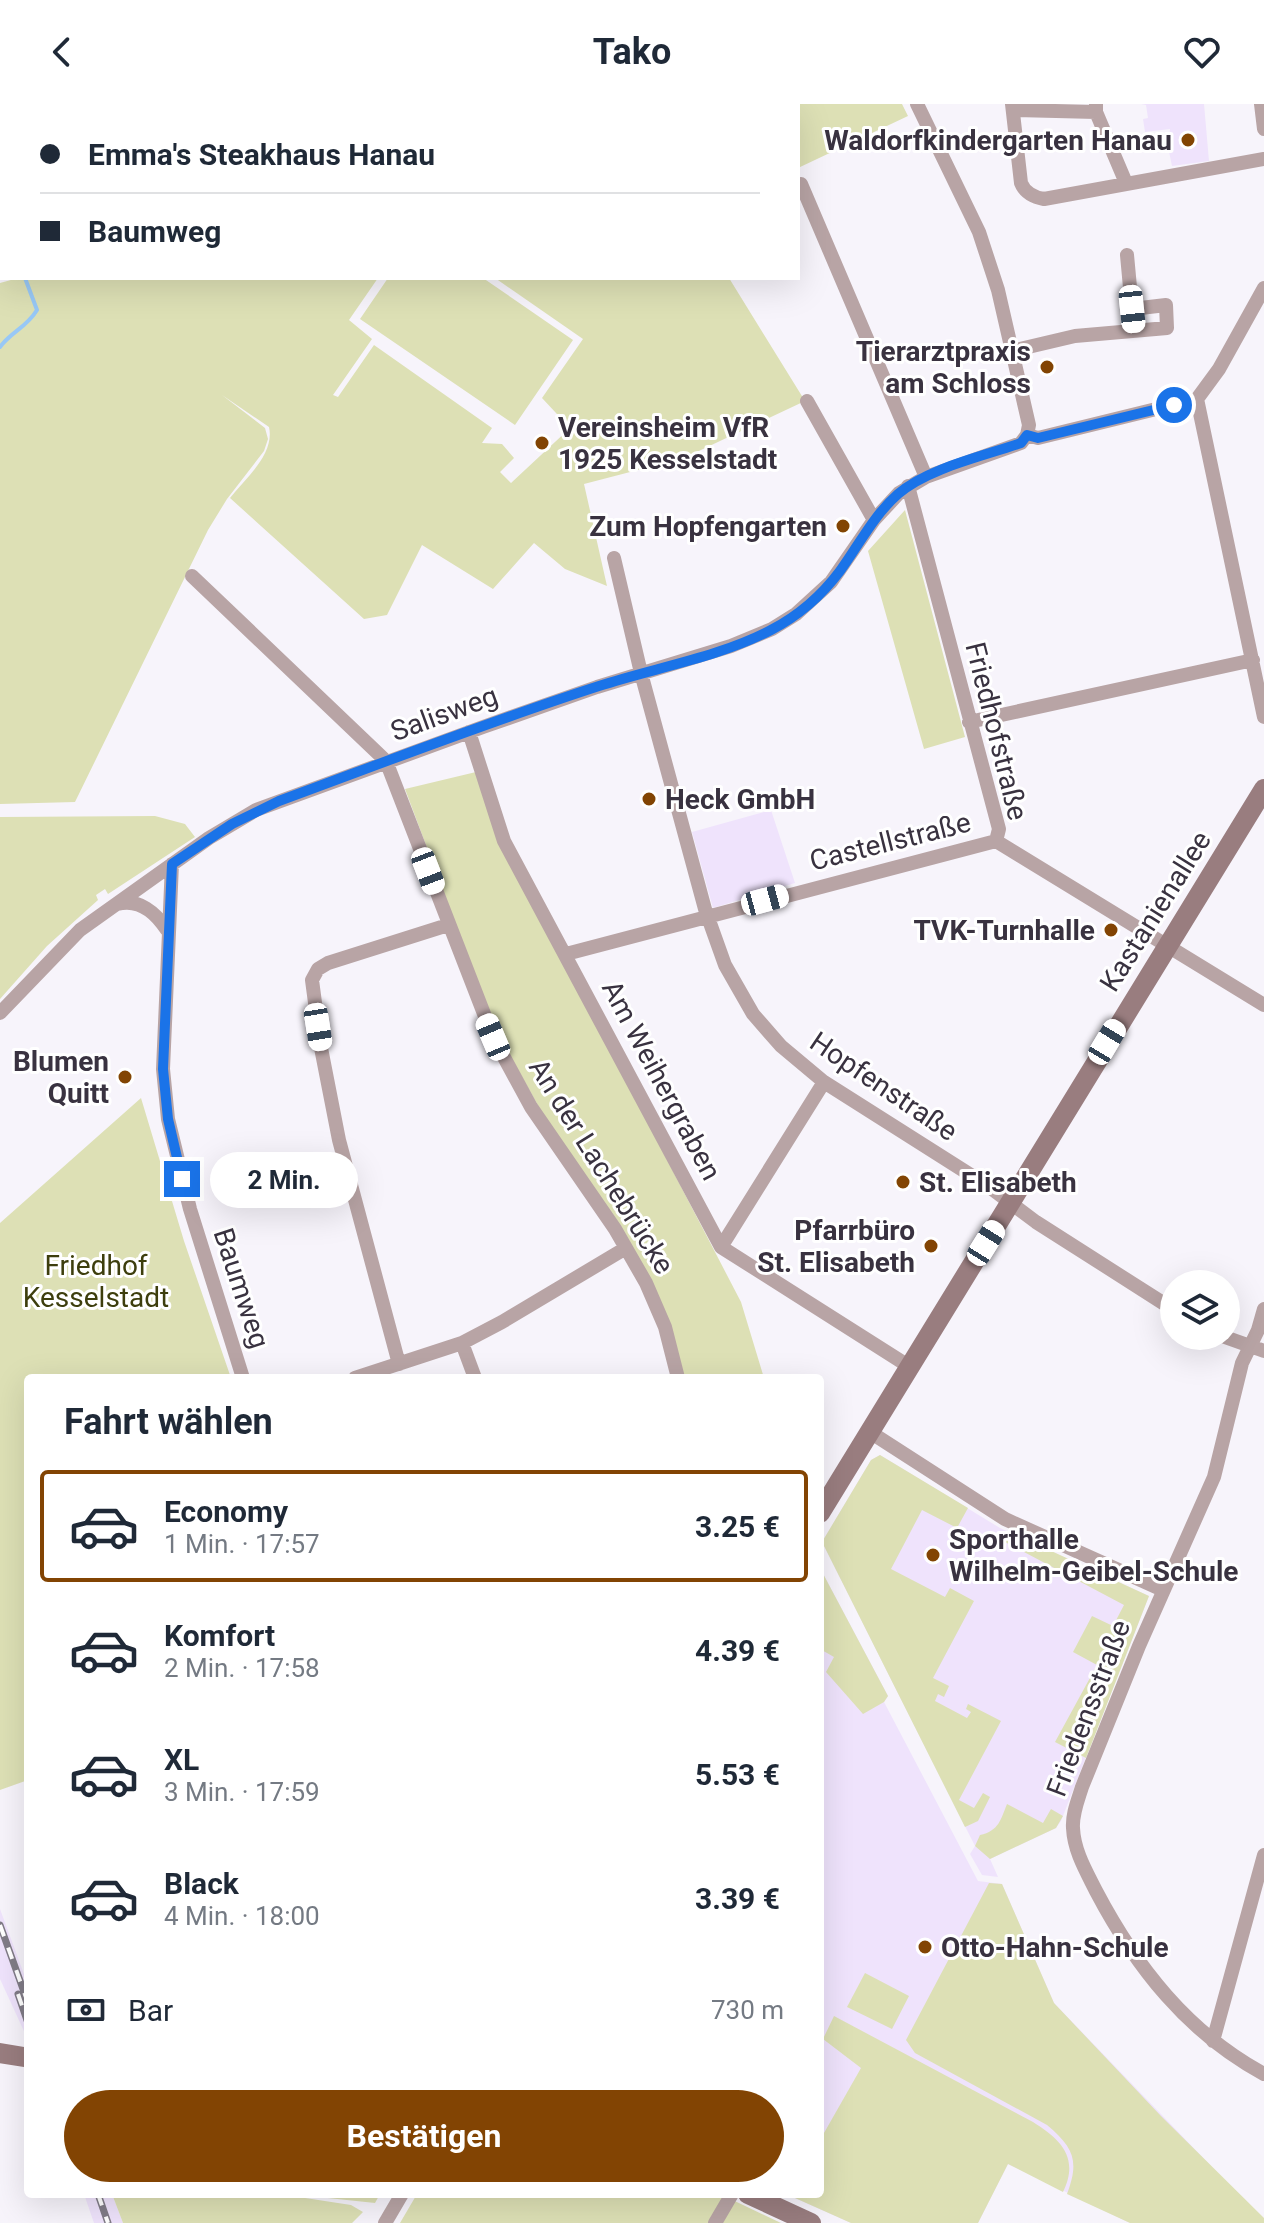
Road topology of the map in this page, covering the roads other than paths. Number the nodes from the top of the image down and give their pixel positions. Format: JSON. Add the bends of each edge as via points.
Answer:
{"nodes":[{"id":1,"x":917,"y":104,"type":"edge"},
{"id":2,"x":1261,"y":104,"type":"edge"},
{"id":3,"x":1012,"y":107,"type":"edge"},
{"id":4,"x":1096,"y":108,"type":"edge"},
{"id":5,"x":1264,"y":129,"type":"edge"},
{"id":6,"x":1264,"y":159,"type":"edge"},
{"id":7,"x":1126,"y":183,"type":"junction"},
{"id":8,"x":801,"y":184,"type":"dead end"},
{"id":9,"x":1127,"y":255,"type":"dead end"},
{"id":10,"x":1264,"y":288,"type":"edge"},
{"id":11,"x":1132,"y":309,"type":"junction"},
{"id":12,"x":1134,"y":330,"type":"junction"},
{"id":13,"x":1011,"y":351,"type":"junction"},
{"id":14,"x":1197,"y":399,"type":"junction"},
{"id":15,"x":807,"y":401,"type":"dead end"},
{"id":16,"x":1027,"y":435,"type":"junction"},
{"id":17,"x":926,"y":477,"type":"junction"},
{"id":18,"x":908,"y":486,"type":"junction"},
{"id":19,"x":874,"y":520,"type":"junction"},
{"id":20,"x":614,"y":558,"type":"dead end"},
{"id":21,"x":192,"y":576,"type":"dead end"},
{"id":22,"x":1253,"y":660,"type":"junction"},
{"id":23,"x":641,"y":673,"type":"junction"},
{"id":24,"x":1264,"y":717,"type":"edge"},
{"id":25,"x":969,"y":722,"type":"junction"},
{"id":26,"x":469,"y":732,"type":"junction"},
{"id":27,"x":386,"y":761,"type":"junction"},
{"id":28,"x":1264,"y":789,"type":"edge"},
{"id":29,"x":996,"y":841,"type":"junction"},
{"id":30,"x":172,"y":864,"type":"junction"},
{"id":31,"x":113,"y":905,"type":"junction"},
{"id":32,"x":707,"y":915,"type":"junction"},
{"id":33,"x":448,"y":925,"type":"junction"},
{"id":34,"x":167,"y":930,"type":"junction"},
{"id":35,"x":1166,"y":945,"type":"junction"},
{"id":36,"x":566,"y":954,"type":"junction"},
{"id":37,"x":1264,"y":1005,"type":"edge"},
{"id":38,"x":0,"y":1013,"type":"edge"},
{"id":39,"x":824,"y":1082,"type":"junction"},
{"id":40,"x":1010,"y":1202,"type":"junction"},
{"id":41,"x":721,"y":1247,"type":"junction"},
{"id":42,"x":626,"y":1248,"type":"junction"},
{"id":43,"x":1160,"y":1301,"type":"edge"},
{"id":44,"x":1264,"y":1309,"type":"edge"},
{"id":45,"x":462,"y":1343,"type":"junction"},
{"id":46,"x":1240,"y":1344,"type":"edge"},
{"id":47,"x":1248,"y":1347,"type":"junction"},
{"id":48,"x":1264,"y":1351,"type":"edge"},
{"id":49,"x":399,"y":1364,"type":"junction"},
{"id":50,"x":910,"y":1367,"type":"junction"},
{"id":51,"x":242,"y":1374,"type":"edge"},
{"id":52,"x":384,"y":1374,"type":"edge"},
{"id":53,"x":474,"y":1374,"type":"edge"},
{"id":54,"x":677,"y":1374,"type":"edge"},
{"id":55,"x":870,"y":1432,"type":"junction"},
{"id":56,"x":824,"y":1507,"type":"edge"},
{"id":57,"x":1163,"y":1590,"type":"junction"},
{"id":58,"x":1264,"y":1855,"type":"edge"},
{"id":59,"x":1213,"y":2041,"type":"junction"},
{"id":60,"x":0,"y":2053,"type":"edge"},
{"id":61,"x":24,"y":2057,"type":"dead end"},
{"id":62,"x":1264,"y":2074,"type":"edge"},
{"id":63,"x":400,"y":2198,"type":"edge"},
{"id":64,"x":730,"y":2198,"type":"edge"},
{"id":65,"x":757,"y":2198,"type":"edge"},
{"id":66,"x":385,"y":2223,"type":"edge"},
{"id":67,"x":715,"y":2223,"type":"edge"},
{"id":68,"x":811,"y":2223,"type":"edge"}],
"edges":[{"from":1,"to":13,"type":"street","via":[[979,232]]},
{"from":2,"to":5,"type":"street"},
{"from":3,"to":4,"type":"street"},
{"from":3,"to":7,"type":"street","via":[[1021,183],[1029,194],[1044,199]]},
{"from":4,"to":7,"type":"street"},
{"from":6,"to":7,"type":"street"},
{"from":8,"to":17,"type":"street"},
{"from":9,"to":11,"type":"street"},
{"from":10,"to":14,"type":"street"},
{"from":11,"to":12,"type":"street"},
{"from":11,"to":12,"type":"street","via":[[1166,305],[1167,328]]},
{"from":12,"to":13,"type":"street","via":[[1075,336]]},
{"from":13,"to":16,"type":"street"},
{"from":14,"to":16,"type":"street","via":[[1038,438]]},
{"from":14,"to":22,"type":"street"},
{"from":15,"to":19,"type":"street"},
{"from":16,"to":17,"type":"street","name":"Salisweg","via":[[1021,443]]},
{"from":17,"to":18,"type":"street","name":"Salisweg"},
{"from":18,"to":19,"type":"street","name":"Salisweg"},
{"from":18,"to":25,"type":"street","name":"Friedhofstraße"},
{"from":19,"to":23,"type":"street","name":"Salisweg","via":[[831,582],[784,622],[750,640]]},
{"from":20,"to":23,"type":"street","name":"Hopfenstraße"},
{"from":21,"to":27,"type":"street"},
{"from":22,"to":24,"type":"street"},
{"from":22,"to":25,"type":"street"},
{"from":23,"to":26,"type":"street","name":"Salisweg"},
{"from":23,"to":32,"type":"street","name":"Hopfenstraße"},
{"from":25,"to":29,"type":"street","name":"Friedhofstraße","via":[[999,829]]},
{"from":26,"to":27,"type":"street","name":"Salisweg"},
{"from":26,"to":36,"type":"street","name":"Am Weihergraben","via":[[504,841]]},
{"from":27,"to":30,"type":"street","name":"Salisweg","via":[[256,810]]},
{"from":27,"to":33,"type":"street","name":"An der Lachebrücke"},
{"from":28,"to":35,"type":"street","name":"Kastanienallee"},
{"from":29,"to":32,"type":"street","name":"Castellstraße"},
{"from":29,"to":35,"type":"street","name":"Friedhofstraße"},
{"from":30,"to":31,"type":"street","name":"Salisweg"},
{"from":30,"to":34,"type":"street","name":"Baumweg"},
{"from":31,"to":34,"type":"street","via":[[141,905]]},
{"from":31,"to":38,"type":"street","name":"Salisweg","via":[[61,947]]},
{"from":32,"to":36,"type":"street","name":"Castellstraße"},
{"from":32,"to":39,"type":"street","name":"Hopfenstraße","via":[[725,965],[753,1014]]},
{"from":33,"to":42,"type":"street","name":"An der Lachebrücke","via":[[510,1070]]},
{"from":33,"to":49,"type":"street","via":[[328,963],[312,980],[339,1140]]},
{"from":34,"to":51,"type":"street","name":"Baumweg","via":[[163,1069],[168,1119]]},
{"from":35,"to":37,"type":"street","name":"Friedhofstraße"},
{"from":35,"to":40,"type":"street","name":"Kastanienallee"},
{"from":36,"to":41,"type":"street","name":"Am Weihergraben"},
{"from":39,"to":40,"type":"street","name":"Hopfenstraße"},
{"from":39,"to":41,"type":"street"},
{"from":40,"to":43,"type":"street","name":"Hopfenstraße"},
{"from":40,"to":50,"type":"street","name":"Kastanienallee"},
{"from":41,"to":50,"type":"street","name":"Am Weihergraben"},
{"from":42,"to":45,"type":"street"},
{"from":42,"to":54,"type":"street","name":"An der Lachebrücke","via":[[659,1312]]},
{"from":44,"to":47,"type":"street","name":"Friedensstraße"},
{"from":45,"to":49,"type":"street"},
{"from":45,"to":53,"type":"street"},
{"from":46,"to":47,"type":"street"},
{"from":47,"to":48,"type":"street"},
{"from":47,"to":57,"type":"street","name":"Friedensstraße","via":[[1218,1466]]},
{"from":49,"to":52,"type":"street"},
{"from":50,"to":55,"type":"street","name":"Kastanienallee"},
{"from":55,"to":56,"type":"street","name":"Kastanienallee"},
{"from":55,"to":57,"type":"street","via":[[1005,1519]]},
{"from":57,"to":59,"type":"street","name":"Friedensstraße","via":[[1082,1787],[1073,1828],[1075,1847],[1136,1959]]},
{"from":58,"to":59,"type":"street"},
{"from":59,"to":62,"type":"street","name":"Friedensstraße"},
{"from":60,"to":61,"type":"street"},
{"from":63,"to":66,"type":"street"},
{"from":64,"to":67,"type":"street"},
{"from":65,"to":68,"type":"street"}]}
